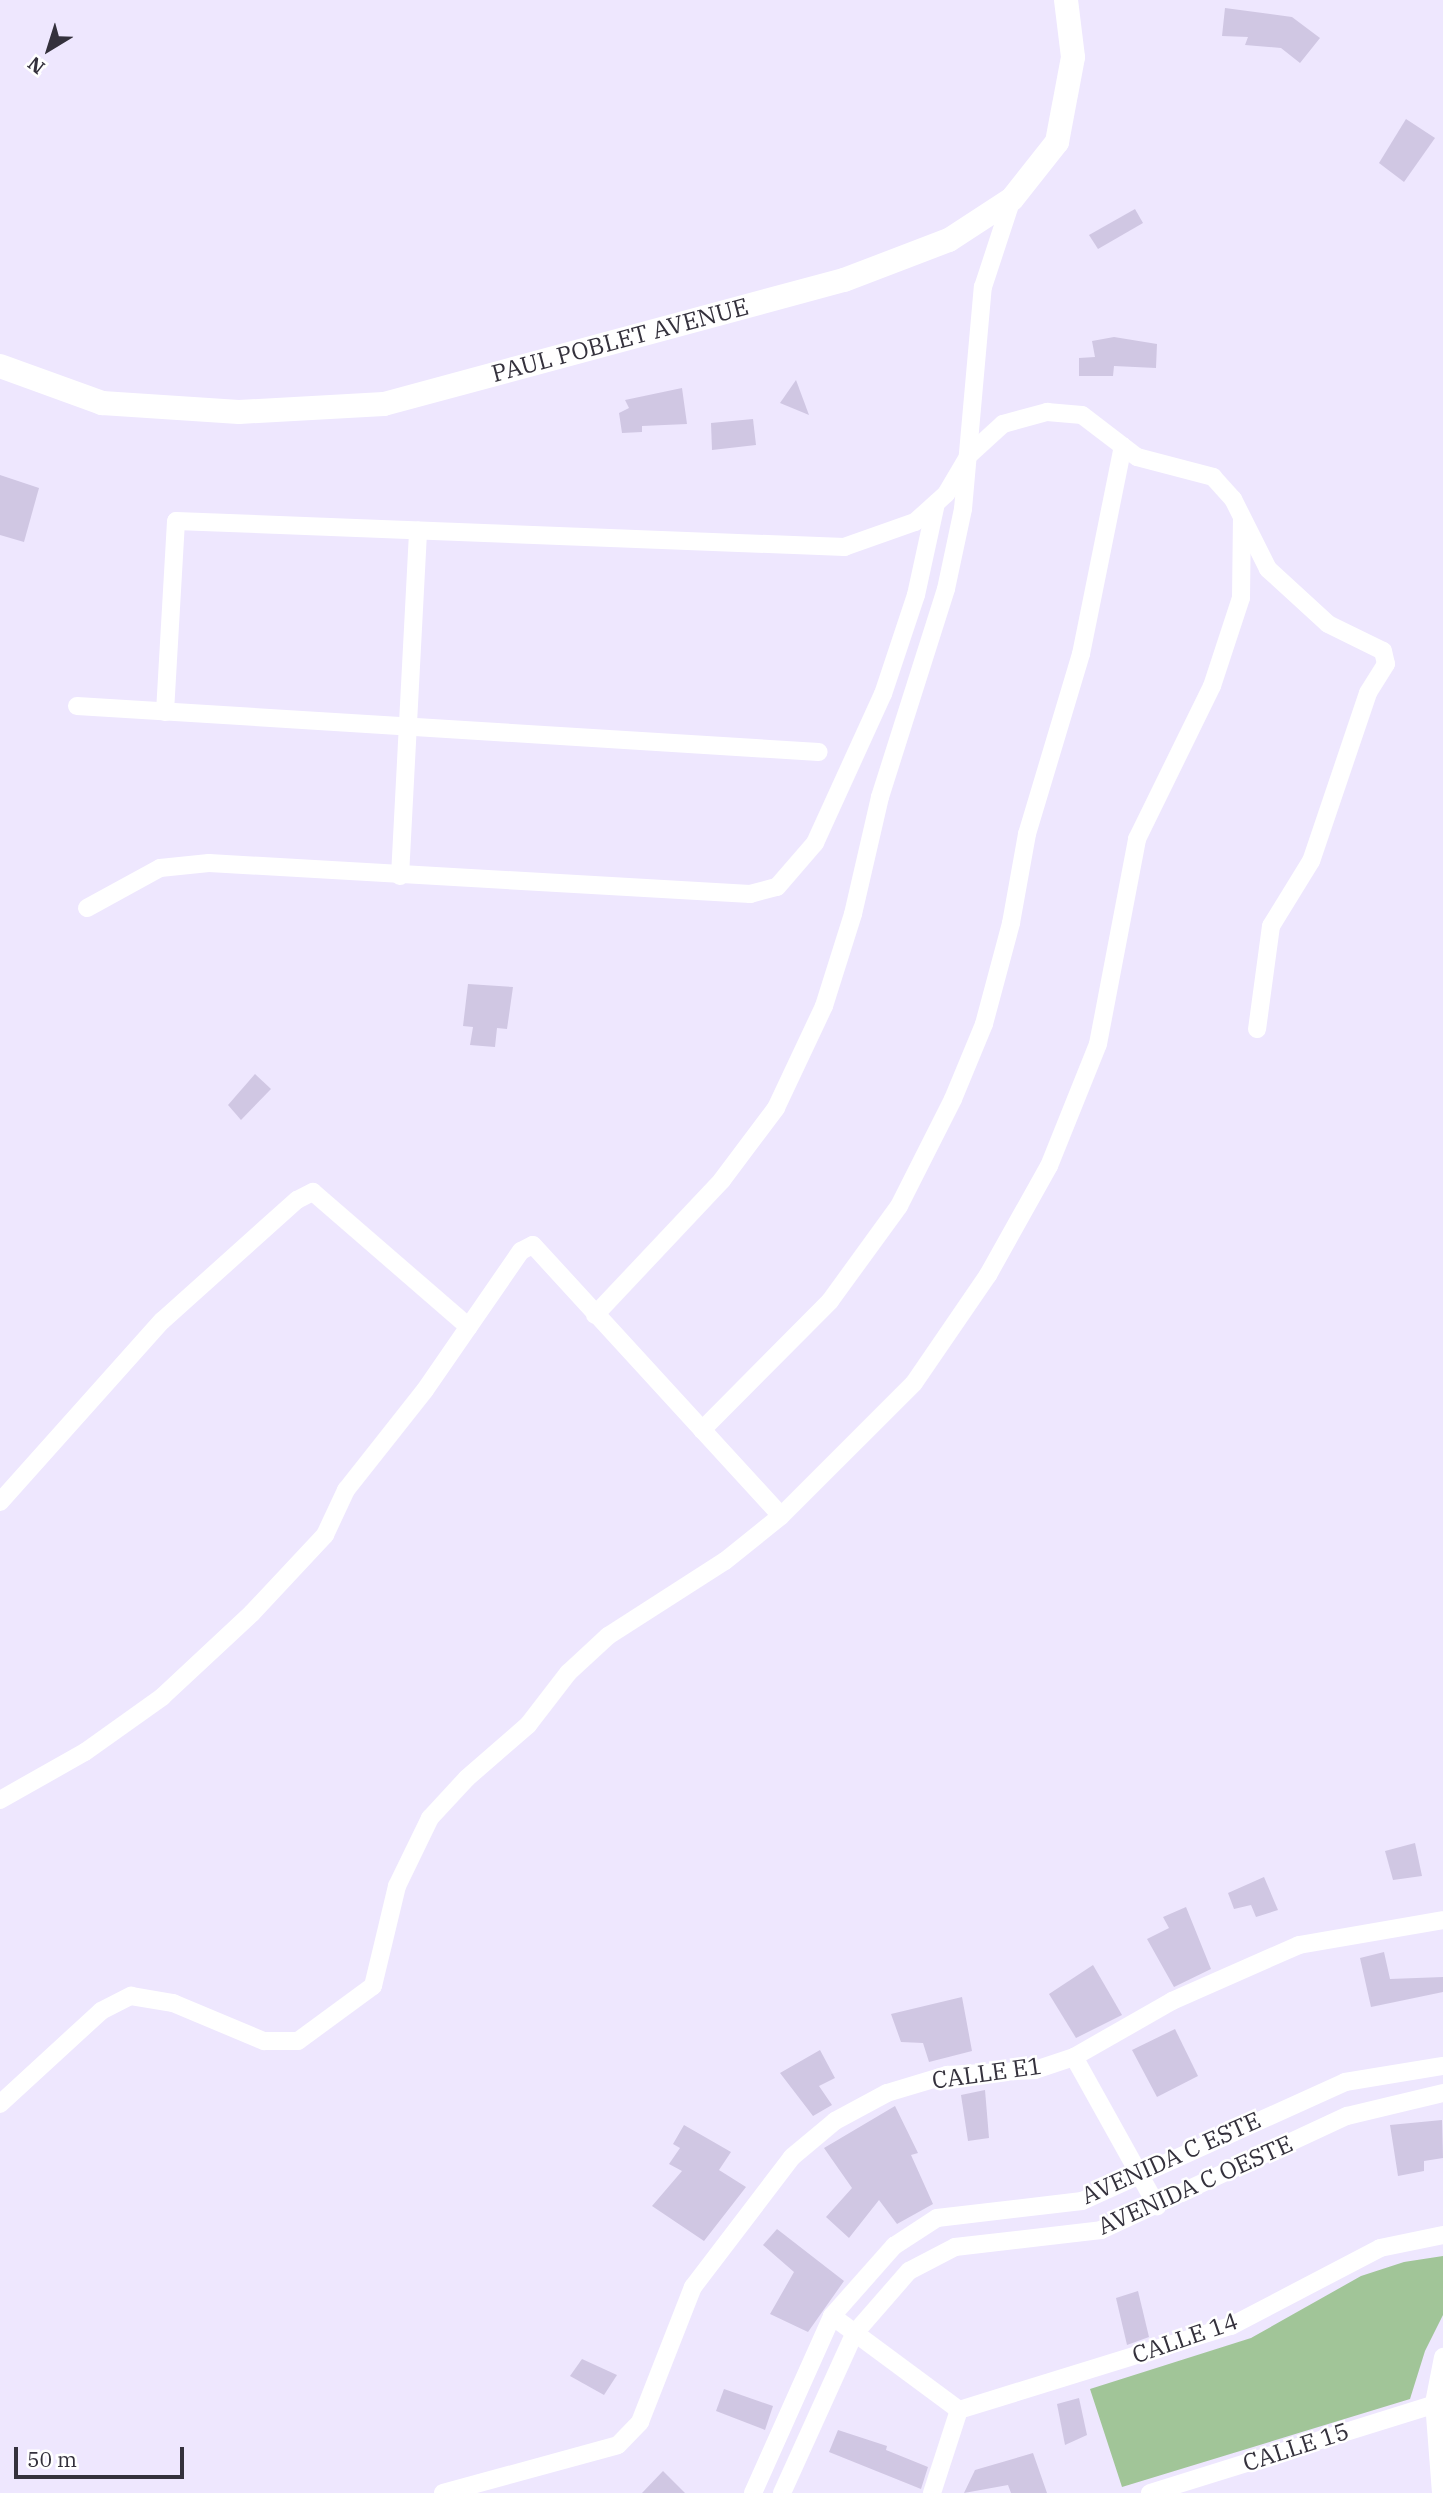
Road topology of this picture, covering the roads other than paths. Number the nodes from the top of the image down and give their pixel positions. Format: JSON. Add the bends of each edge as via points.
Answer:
{"nodes":[{"id":1,"x":1066,"y":0,"type":"edge"},
{"id":2,"x":1012,"y":199,"type":"junction"},
{"id":3,"x":0,"y":366,"type":"edge"},
{"id":4,"x":1123,"y":446,"type":"junction"},
{"id":5,"x":969,"y":454,"type":"junction"},
{"id":6,"x":936,"y":503,"type":"junction"},
{"id":7,"x":1242,"y":518,"type":"junction"},
{"id":8,"x":418,"y":530,"type":"junction"},
{"id":9,"x":77,"y":706,"type":"dead end"},
{"id":10,"x":165,"y":712,"type":"junction"},
{"id":11,"x":406,"y":726,"type":"junction"},
{"id":12,"x":819,"y":752,"type":"dead end"},
{"id":13,"x":400,"y":876,"type":"junction"},
{"id":14,"x":87,"y":908,"type":"dead end"},
{"id":15,"x":1257,"y":1029,"type":"dead end"},
{"id":16,"x":595,"y":1315,"type":"junction"},
{"id":17,"x":469,"y":1327,"type":"junction"},
{"id":18,"x":702,"y":1430,"type":"junction"},
{"id":19,"x":0,"y":1502,"type":"edge"},
{"id":20,"x":782,"y":1516,"type":"junction"},
{"id":21,"x":0,"y":1800,"type":"edge"},
{"id":22,"x":1443,"y":1920,"type":"edge"},
{"id":23,"x":1073,"y":2057,"type":"junction"},
{"id":24,"x":1443,"y":2066,"type":"edge"},
{"id":25,"x":1443,"y":2093,"type":"edge"},
{"id":26,"x":0,"y":2104,"type":"edge"},
{"id":27,"x":1140,"y":2175,"type":"junction"},
{"id":28,"x":1157,"y":2206,"type":"junction"},
{"id":29,"x":1443,"y":2235,"type":"edge"},
{"id":30,"x":832,"y":2316,"type":"junction"},
{"id":31,"x":854,"y":2334,"type":"junction"},
{"id":32,"x":1443,"y":2357,"type":"edge"},
{"id":33,"x":1438,"y":2403,"type":"edge"},
{"id":34,"x":959,"y":2410,"type":"junction"},
{"id":35,"x":448,"y":2492,"type":"edge"},
{"id":36,"x":753,"y":2493,"type":"edge"},
{"id":37,"x":782,"y":2493,"type":"edge"},
{"id":38,"x":932,"y":2493,"type":"edge"},
{"id":39,"x":1150,"y":2493,"type":"edge"},
{"id":40,"x":1441,"y":2493,"type":"edge"}],
"edges":[{"from":1,"to":2,"type":"main road","name":"PAUL POBLET AVENUE","via":[[1073,57],[1057,142]]},
{"from":2,"to":3,"type":"main road","name":"PAUL POBLET AVENUE","via":[[949,240],[844,279],[384,404],[239,412],[102,403]]},
{"from":2,"to":5,"type":"street","via":[[983,287]]},
{"from":4,"to":5,"type":"street","via":[[1082,415],[1047,412],[1003,424]]},
{"from":4,"to":7,"type":"street","via":[[1137,457],[1213,477]]},
{"from":4,"to":18,"type":"street","via":[[1081,654],[1027,834],[1012,923],[984,1024],[958,1086],[899,1206],[830,1301]]},
{"from":5,"to":6,"type":"street"},
{"from":5,"to":16,"type":"street","via":[[946,589],[880,797],[853,914],[824,1006],[768,1119],[722,1180]]},
{"from":6,"to":8,"type":"street","via":[[915,522],[844,547]]},
{"from":6,"to":13,"type":"street","via":[[916,594],[883,694],[814,844],[777,887],[750,894]]},
{"from":7,"to":15,"type":"street","via":[[1268,569],[1328,624],[1383,651],[1386,664],[1368,692],[1311,862],[1271,926]]},
{"from":7,"to":20,"type":"street","via":[[1241,598],[1212,686],[1137,839],[1098,1044],[1049,1166],[988,1275],[914,1383]]},
{"from":8,"to":10,"type":"street","via":[[176,521]]},
{"from":8,"to":11,"type":"street"},
{"from":9,"to":10,"type":"street"},
{"from":10,"to":11,"type":"street"},
{"from":11,"to":12,"type":"street"},
{"from":11,"to":13,"type":"street"},
{"from":13,"to":14,"type":"street","via":[[209,863],[160,868]]},
{"from":16,"to":17,"type":"street","via":[[533,1245],[521,1251]]},
{"from":16,"to":18,"type":"street"},
{"from":17,"to":19,"type":"street","via":[[313,1192],[297,1200],[162,1321]]},
{"from":17,"to":21,"type":"street","via":[[346,1490],[325,1535],[252,1614],[162,1696],[85,1752]]},
{"from":18,"to":20,"type":"street"},
{"from":20,"to":26,"type":"street","via":[[726,1561],[608,1636],[568,1673],[528,1725],[467,1778],[430,1818],[397,1886],[373,1986],[299,2041],[264,2041],[173,2003],[131,1996],[102,2011]]},
{"from":22,"to":23,"type":"street","name":"CALLE E1","via":[[1299,1945],[1172,2001]]},
{"from":23,"to":27,"type":"street"},
{"from":23,"to":35,"type":"street","name":"CALLE E1","via":[[1035,2070],[947,2075],[887,2093],[835,2121],[792,2157],[693,2287],[640,2422],[618,2445]]},
{"from":24,"to":27,"type":"street","name":"AVENIDA C ESTE","via":[[1345,2082]]},
{"from":25,"to":28,"type":"street","name":"AVENIDA C OESTE","via":[[1347,2116]]},
{"from":27,"to":28,"type":"street"},
{"from":27,"to":30,"type":"street","name":"AVENIDA C ESTE","via":[[1082,2201],[937,2218],[894,2246]]},
{"from":28,"to":31,"type":"street","name":"AVENIDA C OESTE","via":[[1101,2230],[955,2247],[909,2271]]},
{"from":29,"to":34,"type":"street","name":"CALLE 14","via":[[1380,2248],[1231,2326]]},
{"from":30,"to":31,"type":"street"},
{"from":30,"to":36,"type":"street","name":"AVENIDA C ESTE"},
{"from":31,"to":34,"type":"street"},
{"from":31,"to":37,"type":"street","name":"AVENIDA C OESTE"},
{"from":32,"to":33,"type":"street"},
{"from":33,"to":39,"type":"street","name":"CALLE 15"},
{"from":33,"to":40,"type":"street"},
{"from":34,"to":38,"type":"street"}]}
